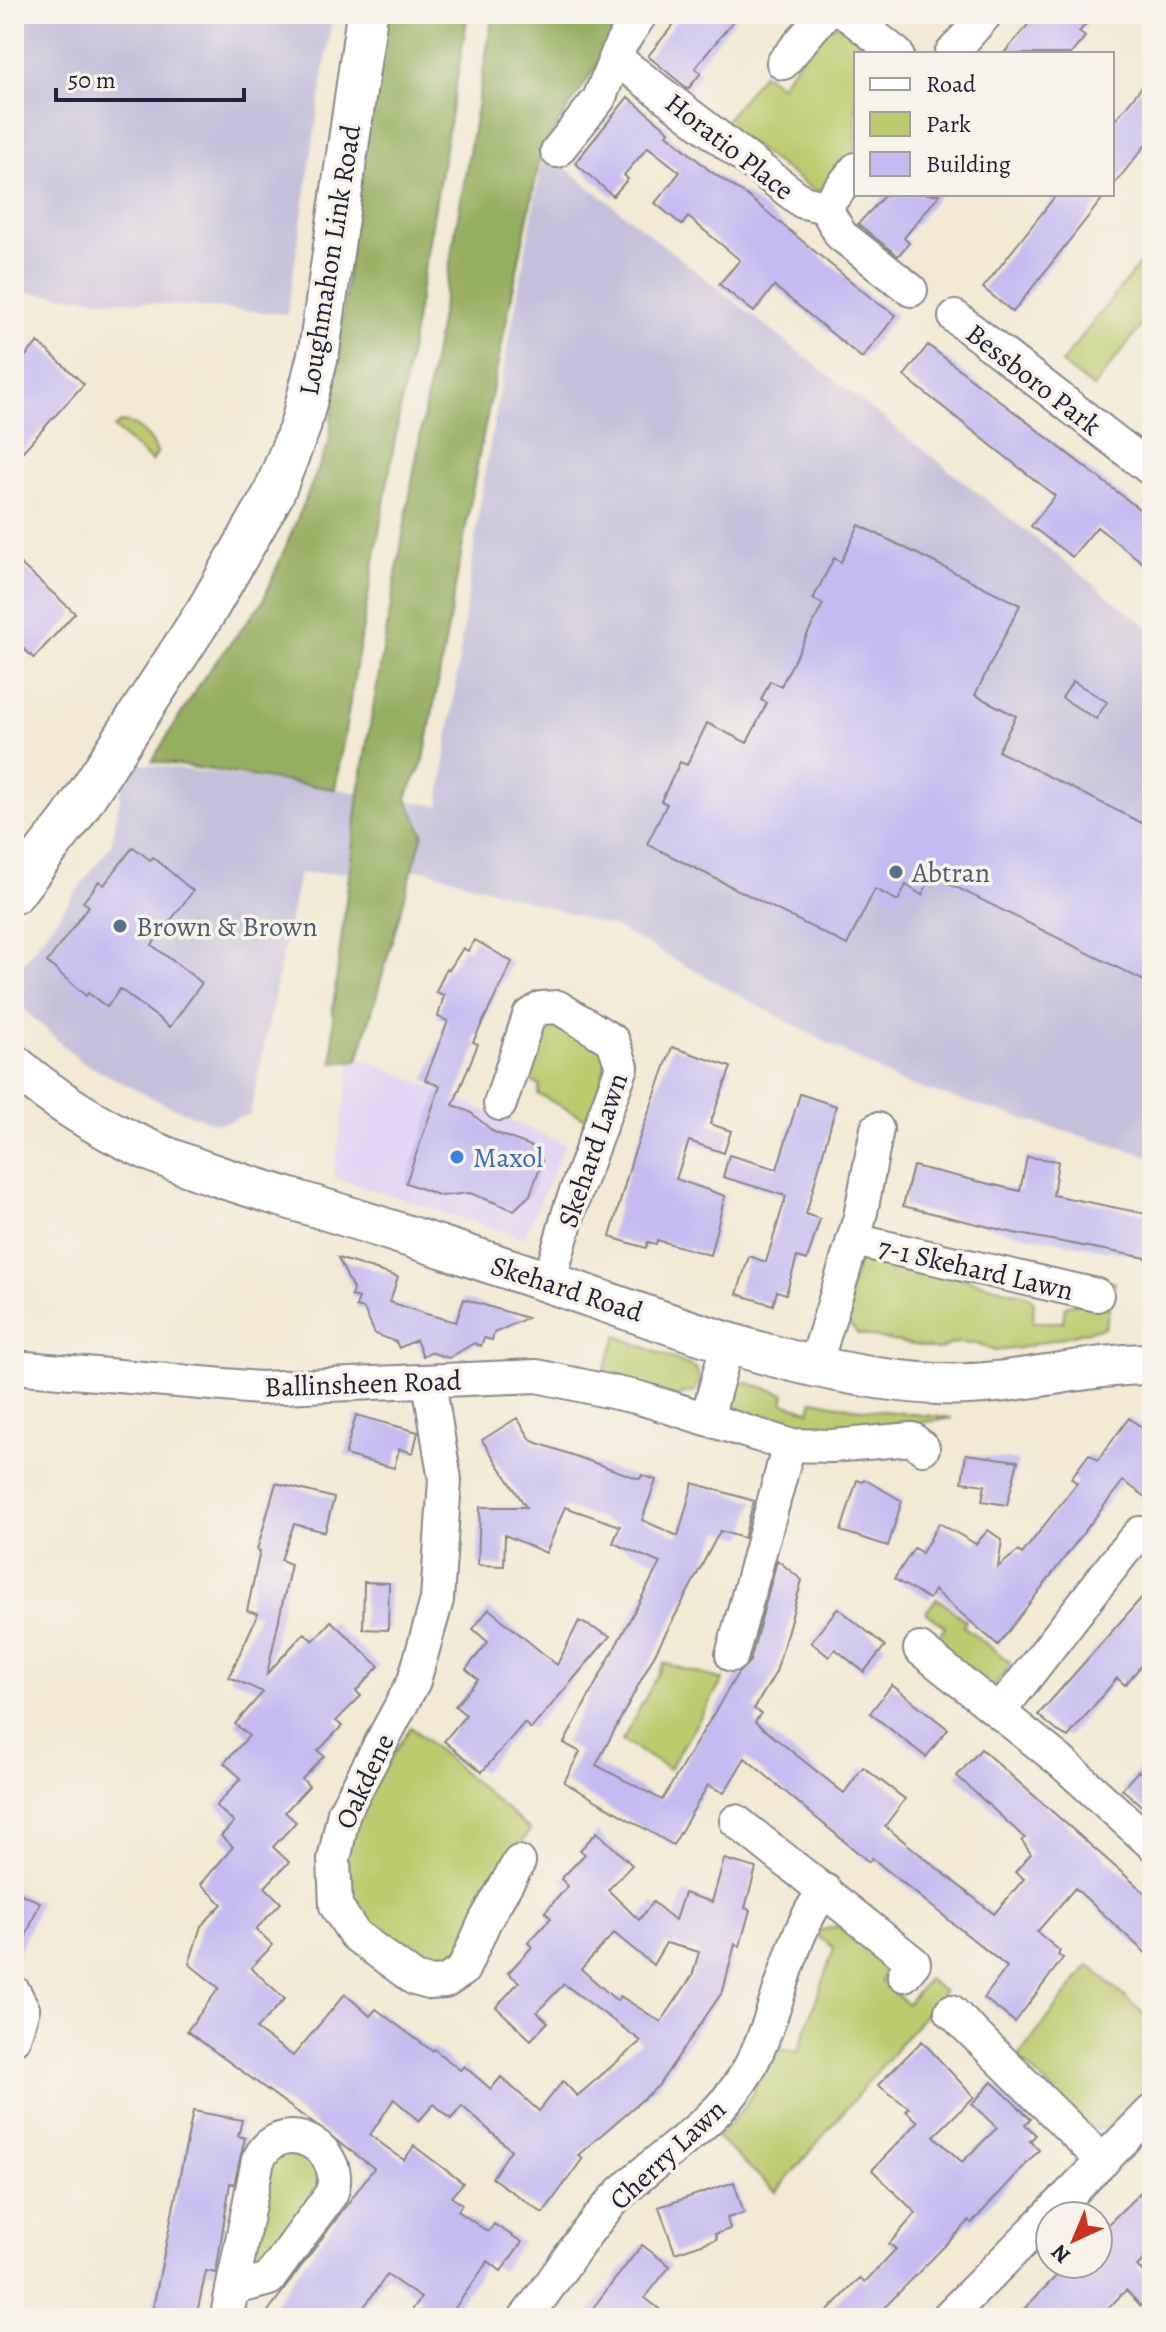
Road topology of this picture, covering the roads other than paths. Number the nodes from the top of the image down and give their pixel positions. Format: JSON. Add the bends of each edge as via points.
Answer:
{"nodes":[{"id":1,"x":367,"y":14,"type":"edge"},
{"id":2,"x":641,"y":14,"type":"edge"},
{"id":3,"x":824,"y":14,"type":"edge"},
{"id":4,"x":847,"y":14,"type":"edge"},
{"id":5,"x":986,"y":14,"type":"edge"},
{"id":6,"x":894,"y":52,"type":"edge"},
{"id":7,"x":953,"y":52,"type":"edge"},
{"id":8,"x":618,"y":60,"type":"junction"},
{"id":9,"x":783,"y":63,"type":"dead end"},
{"id":10,"x":557,"y":151,"type":"dead end"},
{"id":11,"x":854,"y":171,"type":"edge"},
{"id":12,"x":825,"y":207,"type":"junction"},
{"id":13,"x":911,"y":290,"type":"dead end"},
{"id":14,"x":955,"y":317,"type":"dead end"},
{"id":15,"x":1152,"y":470,"type":"edge"},
{"id":16,"x":14,"y":893,"type":"edge"},
{"id":17,"x":14,"y":1065,"type":"edge"},
{"id":18,"x":513,"y":1092,"type":"dead end"},
{"id":19,"x":877,"y":1129,"type":"dead end"},
{"id":20,"x":854,"y":1240,"type":"junction"},
{"id":21,"x":549,"y":1282,"type":"junction"},
{"id":22,"x":1097,"y":1295,"type":"dead end"},
{"id":23,"x":728,"y":1342,"type":"junction"},
{"id":24,"x":1152,"y":1364,"type":"edge"},
{"id":25,"x":815,"y":1366,"type":"junction"},
{"id":26,"x":14,"y":1367,"type":"edge"},
{"id":27,"x":429,"y":1382,"type":"junction"},
{"id":28,"x":707,"y":1418,"type":"junction"},
{"id":29,"x":789,"y":1445,"type":"junction"},
{"id":30,"x":923,"y":1448,"type":"dead end"},
{"id":31,"x":1152,"y":1534,"type":"edge"},
{"id":32,"x":920,"y":1649,"type":"dead end"},
{"id":33,"x":732,"y":1655,"type":"dead end"},
{"id":34,"x":1000,"y":1711,"type":"junction"},
{"id":35,"x":736,"y":1821,"type":"dead end"},
{"id":36,"x":1152,"y":1844,"type":"edge"},
{"id":37,"x":519,"y":1862,"type":"dead end"},
{"id":38,"x":825,"y":1890,"type":"junction"},
{"id":39,"x":904,"y":1975,"type":"dead end"},
{"id":40,"x":14,"y":1992,"type":"edge"},
{"id":41,"x":951,"y":2011,"type":"dead end"},
{"id":42,"x":14,"y":2038,"type":"edge"},
{"id":43,"x":1152,"y":2111,"type":"edge"},
{"id":44,"x":1103,"y":2161,"type":"junction"},
{"id":45,"x":230,"y":2304,"type":"edge"},
{"id":46,"x":525,"y":2318,"type":"edge"},
{"id":47,"x":947,"y":2318,"type":"edge"}],
"edges":[{"from":1,"to":16,"type":"main road","name":"Loughmahon Link Road","via":[[319,351],[300,427],[273,495],[240,558]]},
{"from":2,"to":8,"type":"street","via":[[621,44]]},
{"from":3,"to":9,"type":"street"},
{"from":4,"to":6,"type":"street"},
{"from":5,"to":7,"type":"street"},
{"from":8,"to":10,"type":"street","via":[[599,99]]},
{"from":8,"to":12,"type":"street","name":"Horatio Place","via":[[803,202]]},
{"from":11,"to":12,"type":"street"},
{"from":12,"to":13,"type":"street","name":"Horatio Place","via":[[841,235]]},
{"from":14,"to":15,"type":"street","name":"Bessboro Park"},
{"from":17,"to":21,"type":"main road","name":"Skehard Road","via":[[82,1118],[149,1151],[254,1190]]},
{"from":18,"to":21,"type":"street","name":"Skehard Lawn","via":[[529,1016],[541,1008],[558,1007],[613,1041],[622,1059]]},
{"from":19,"to":20,"type":"street"},
{"from":20,"to":22,"type":"street","name":"7-1 Skehard Lawn"},
{"from":20,"to":25,"type":"street"},
{"from":21,"to":23,"type":"main road","name":"Skehard Road"},
{"from":23,"to":25,"type":"main road","name":"Skehard Road"},
{"from":23,"to":28,"type":"street"},
{"from":24,"to":25,"type":"main road","name":"Skehard Road","via":[[973,1384],[873,1378]]},
{"from":26,"to":27,"type":"street","name":"Ballinsheen Road","via":[[286,1388]]},
{"from":27,"to":28,"type":"street","name":"Ballinsheen Road","via":[[537,1376]]},
{"from":27,"to":37,"type":"street","name":"Oakdene","via":[[445,1464],[437,1600],[414,1681],[344,1812],[335,1852],[336,1906],[355,1935],[415,1979],[445,1982],[463,1970]]},
{"from":28,"to":29,"type":"street","name":"Ballinsheen Road"},
{"from":29,"to":30,"type":"street","name":"Ballinsheen Road","via":[[912,1439]]},
{"from":29,"to":33,"type":"street"},
{"from":31,"to":34,"type":"street","via":[[1140,1533],[1124,1551]]},
{"from":32,"to":34,"type":"street"},
{"from":34,"to":36,"type":"street"},
{"from":35,"to":38,"type":"street"},
{"from":38,"to":39,"type":"street","via":[[914,1963]]},
{"from":38,"to":46,"type":"street","name":"Cherry Lawn","via":[[808,1916],[774,2013],[740,2082],[715,2112],[608,2207]]},
{"from":40,"to":42,"type":"street","via":[[23,2009]]},
{"from":41,"to":44,"type":"street"},
{"from":43,"to":44,"type":"street"},
{"from":44,"to":47,"type":"street"},
{"from":45,"to":45,"type":"street","via":[[269,2279],[331,2194],[336,2178],[332,2163],[302,2138],[286,2135],[265,2147],[258,2160]]}]}
